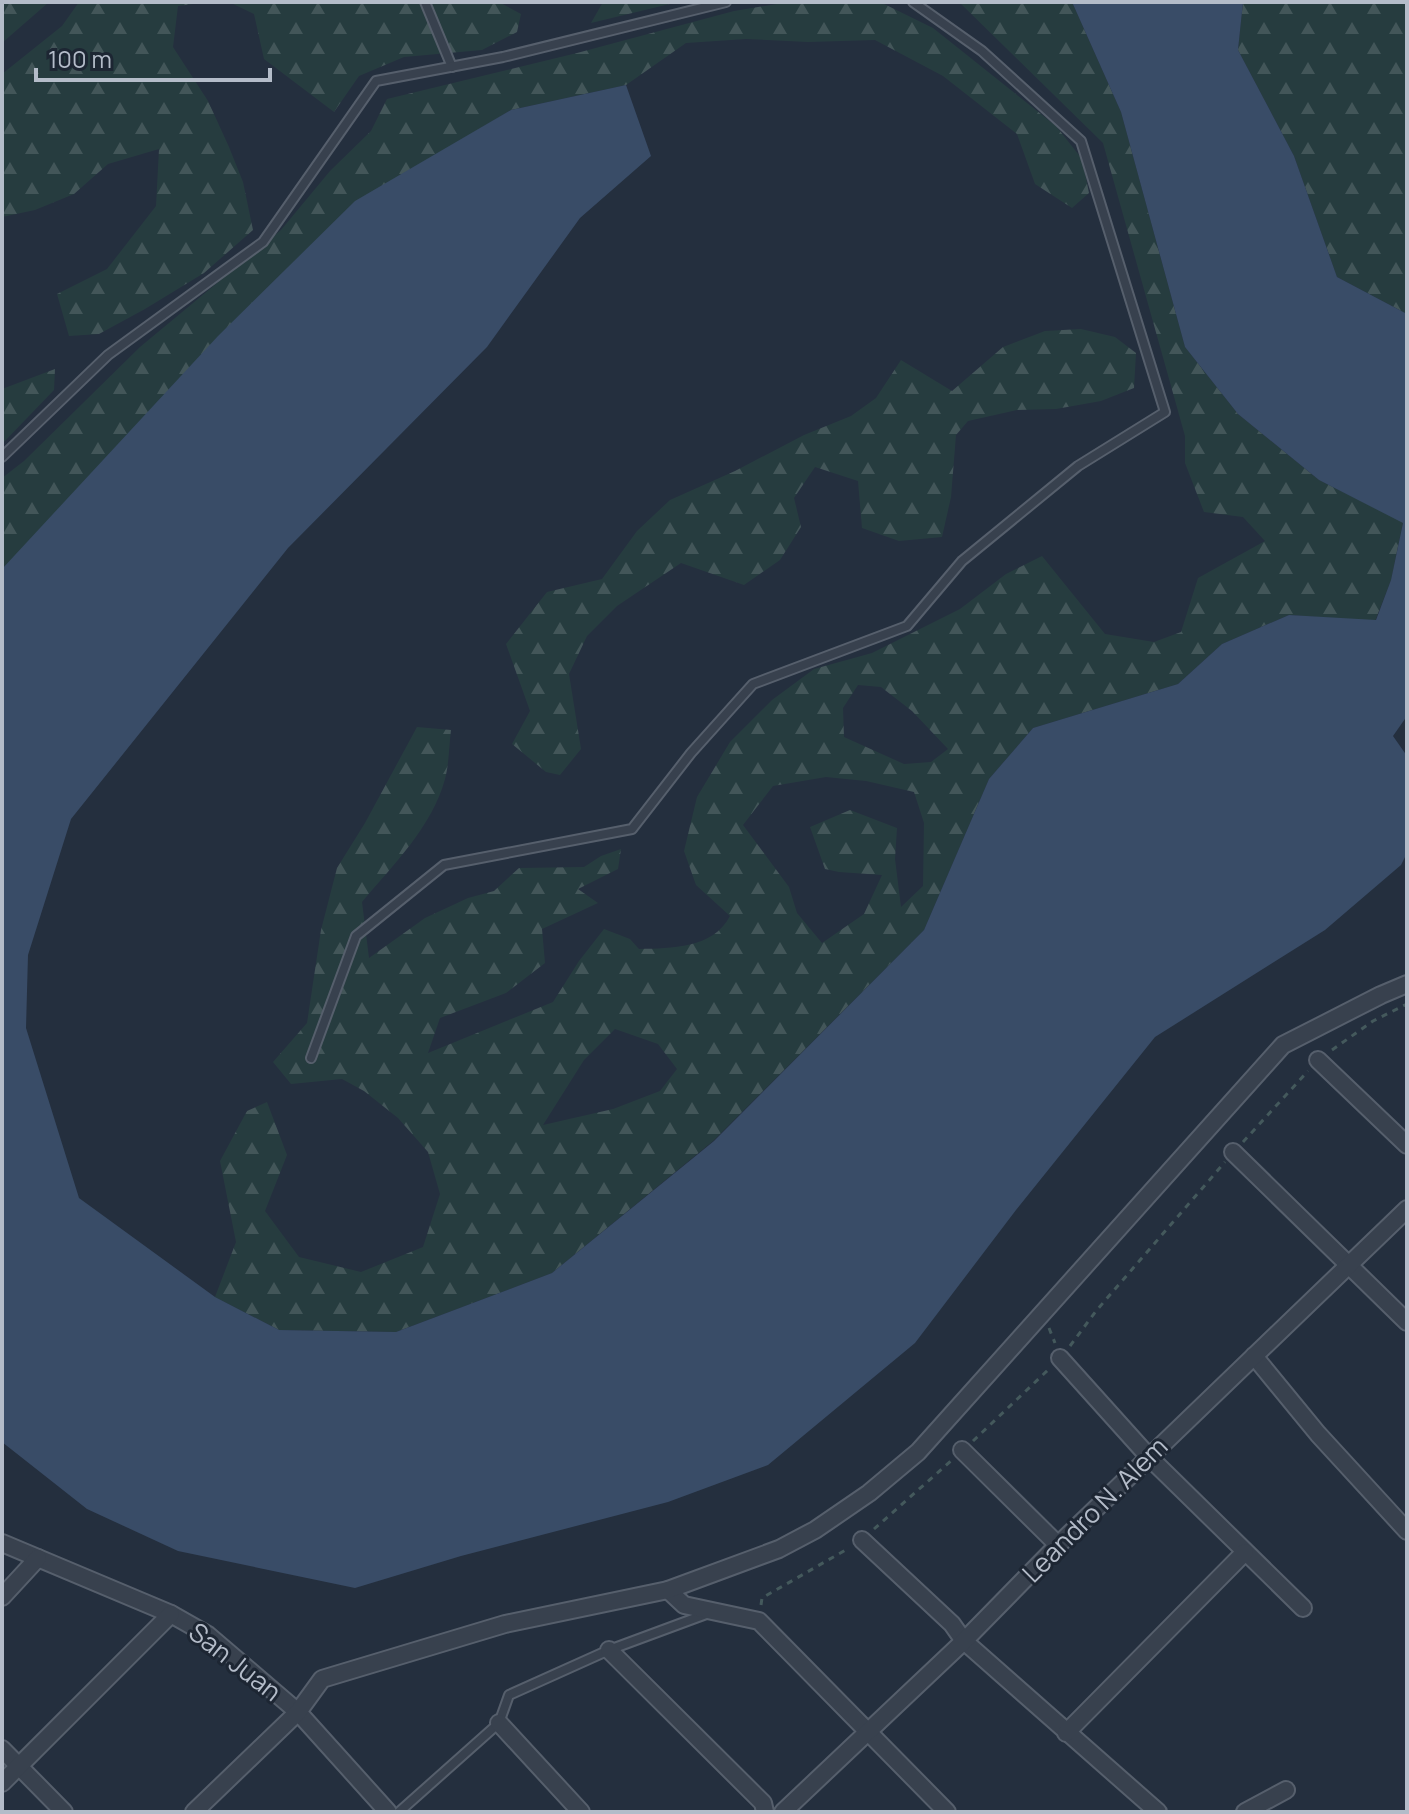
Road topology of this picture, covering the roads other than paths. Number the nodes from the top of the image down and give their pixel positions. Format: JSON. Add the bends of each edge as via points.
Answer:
{"nodes":[{"id":1,"x":425,"y":2,"type":"edge"},
{"id":2,"x":726,"y":2,"type":"edge"},
{"id":3,"x":913,"y":2,"type":"edge"},
{"id":4,"x":452,"y":67,"type":"junction"},
{"id":5,"x":2,"y":457,"type":"edge"},
{"id":6,"x":1407,"y":984,"type":"edge"},
{"id":7,"x":311,"y":1058,"type":"dead end"},
{"id":8,"x":1318,"y":1060,"type":"road end"},
{"id":9,"x":1407,"y":1145,"type":"edge"},
{"id":10,"x":1233,"y":1152,"type":"road end"},
{"id":11,"x":1407,"y":1209,"type":"edge"},
{"id":12,"x":1348,"y":1264,"type":"junction"},
{"id":13,"x":1407,"y":1322,"type":"edge"},
{"id":14,"x":1254,"y":1356,"type":"junction"},
{"id":15,"x":1060,"y":1358,"type":"road end"},
{"id":16,"x":962,"y":1450,"type":"road end"},
{"id":17,"x":1149,"y":1457,"type":"junction"},
{"id":18,"x":1407,"y":1531,"type":"edge"},
{"id":19,"x":862,"y":1540,"type":"road end"},
{"id":20,"x":2,"y":1543,"type":"edge"},
{"id":21,"x":1058,"y":1545,"type":"junction"},
{"id":22,"x":1245,"y":1552,"type":"junction"},
{"id":23,"x":38,"y":1558,"type":"junction"},
{"id":24,"x":668,"y":1590,"type":"junction"},
{"id":25,"x":2,"y":1597,"type":"edge"},
{"id":26,"x":1303,"y":1608,"type":"dead end"},
{"id":27,"x":712,"y":1612,"type":"junction"},
{"id":28,"x":171,"y":1614,"type":"junction"},
{"id":29,"x":964,"y":1641,"type":"junction"},
{"id":30,"x":609,"y":1650,"type":"junction"},
{"id":31,"x":298,"y":1712,"type":"junction"},
{"id":32,"x":499,"y":1723,"type":"junction"},
{"id":33,"x":866,"y":1732,"type":"junction"},
{"id":34,"x":1066,"y":1733,"type":"junction"},
{"id":35,"x":2,"y":1749,"type":"edge"},
{"id":36,"x":19,"y":1766,"type":"junction"},
{"id":37,"x":2,"y":1783,"type":"edge"},
{"id":38,"x":1286,"y":1790,"type":"dead end"},
{"id":39,"x":64,"y":1812,"type":"edge"},
{"id":40,"x":194,"y":1812,"type":"edge"},
{"id":41,"x":388,"y":1812,"type":"edge"},
{"id":42,"x":399,"y":1812,"type":"edge"},
{"id":43,"x":581,"y":1812,"type":"edge"},
{"id":44,"x":765,"y":1812,"type":"edge"},
{"id":45,"x":783,"y":1812,"type":"edge"},
{"id":46,"x":947,"y":1812,"type":"edge"},
{"id":47,"x":1158,"y":1812,"type":"edge"},
{"id":48,"x":1245,"y":1812,"type":"edge"}],
"edges":[{"from":1,"to":4,"type":"lane"},
{"from":2,"to":4,"type":"lane"},
{"from":3,"to":7,"type":"lane","via":[[982,51],[1081,141],[1165,412],[1078,466],[962,561],[907,626],[753,684],[632,829],[444,865],[356,936]]},
{"from":4,"to":5,"type":"lane","via":[[376,81],[263,242],[108,355]]},
{"from":6,"to":24,"type":"street","via":[[1283,1045],[918,1452],[869,1493],[779,1549]]},
{"from":8,"to":9,"type":"street"},
{"from":10,"to":12,"type":"street"},
{"from":11,"to":12,"type":"street","name":"Leandro N. Alem"},
{"from":12,"to":13,"type":"street"},
{"from":12,"to":14,"type":"street","name":"Leandro N. Alem"},
{"from":14,"to":17,"type":"street","name":"Leandro N. Alem"},
{"from":14,"to":18,"type":"street"},
{"from":15,"to":17,"type":"street"},
{"from":16,"to":21,"type":"street"},
{"from":17,"to":21,"type":"street","name":"Leandro N. Alem"},
{"from":17,"to":22,"type":"street"},
{"from":19,"to":29,"type":"street"},
{"from":20,"to":23,"type":"street","name":"San Juan"},
{"from":21,"to":29,"type":"street","name":"Leandro N. Alem"},
{"from":22,"to":26,"type":"street"},
{"from":22,"to":34,"type":"street"},
{"from":23,"to":25,"type":"street"},
{"from":23,"to":28,"type":"street","name":"San Juan"},
{"from":24,"to":27,"type":"street","via":[[684,1605]]},
{"from":24,"to":31,"type":"street","via":[[505,1624],[322,1679]]},
{"from":27,"to":30,"type":"lane"},
{"from":27,"to":33,"type":"street","via":[[759,1621]]},
{"from":28,"to":31,"type":"street","name":"San Juan","via":[[208,1635]]},
{"from":28,"to":36,"type":"street"},
{"from":29,"to":33,"type":"street","name":"Leandro N. Alem"},
{"from":29,"to":34,"type":"street"},
{"from":30,"to":32,"type":"lane","via":[[509,1695]]},
{"from":30,"to":44,"type":"street","via":[[763,1803]]},
{"from":31,"to":40,"type":"street"},
{"from":31,"to":41,"type":"street","name":"San Juan"},
{"from":32,"to":42,"type":"lane"},
{"from":32,"to":43,"type":"street"},
{"from":33,"to":45,"type":"street","name":"Leandro N. Alem"},
{"from":33,"to":46,"type":"street"},
{"from":34,"to":47,"type":"street"},
{"from":35,"to":36,"type":"street"},
{"from":36,"to":37,"type":"street"},
{"from":36,"to":39,"type":"street"},
{"from":38,"to":48,"type":"street"}]}
